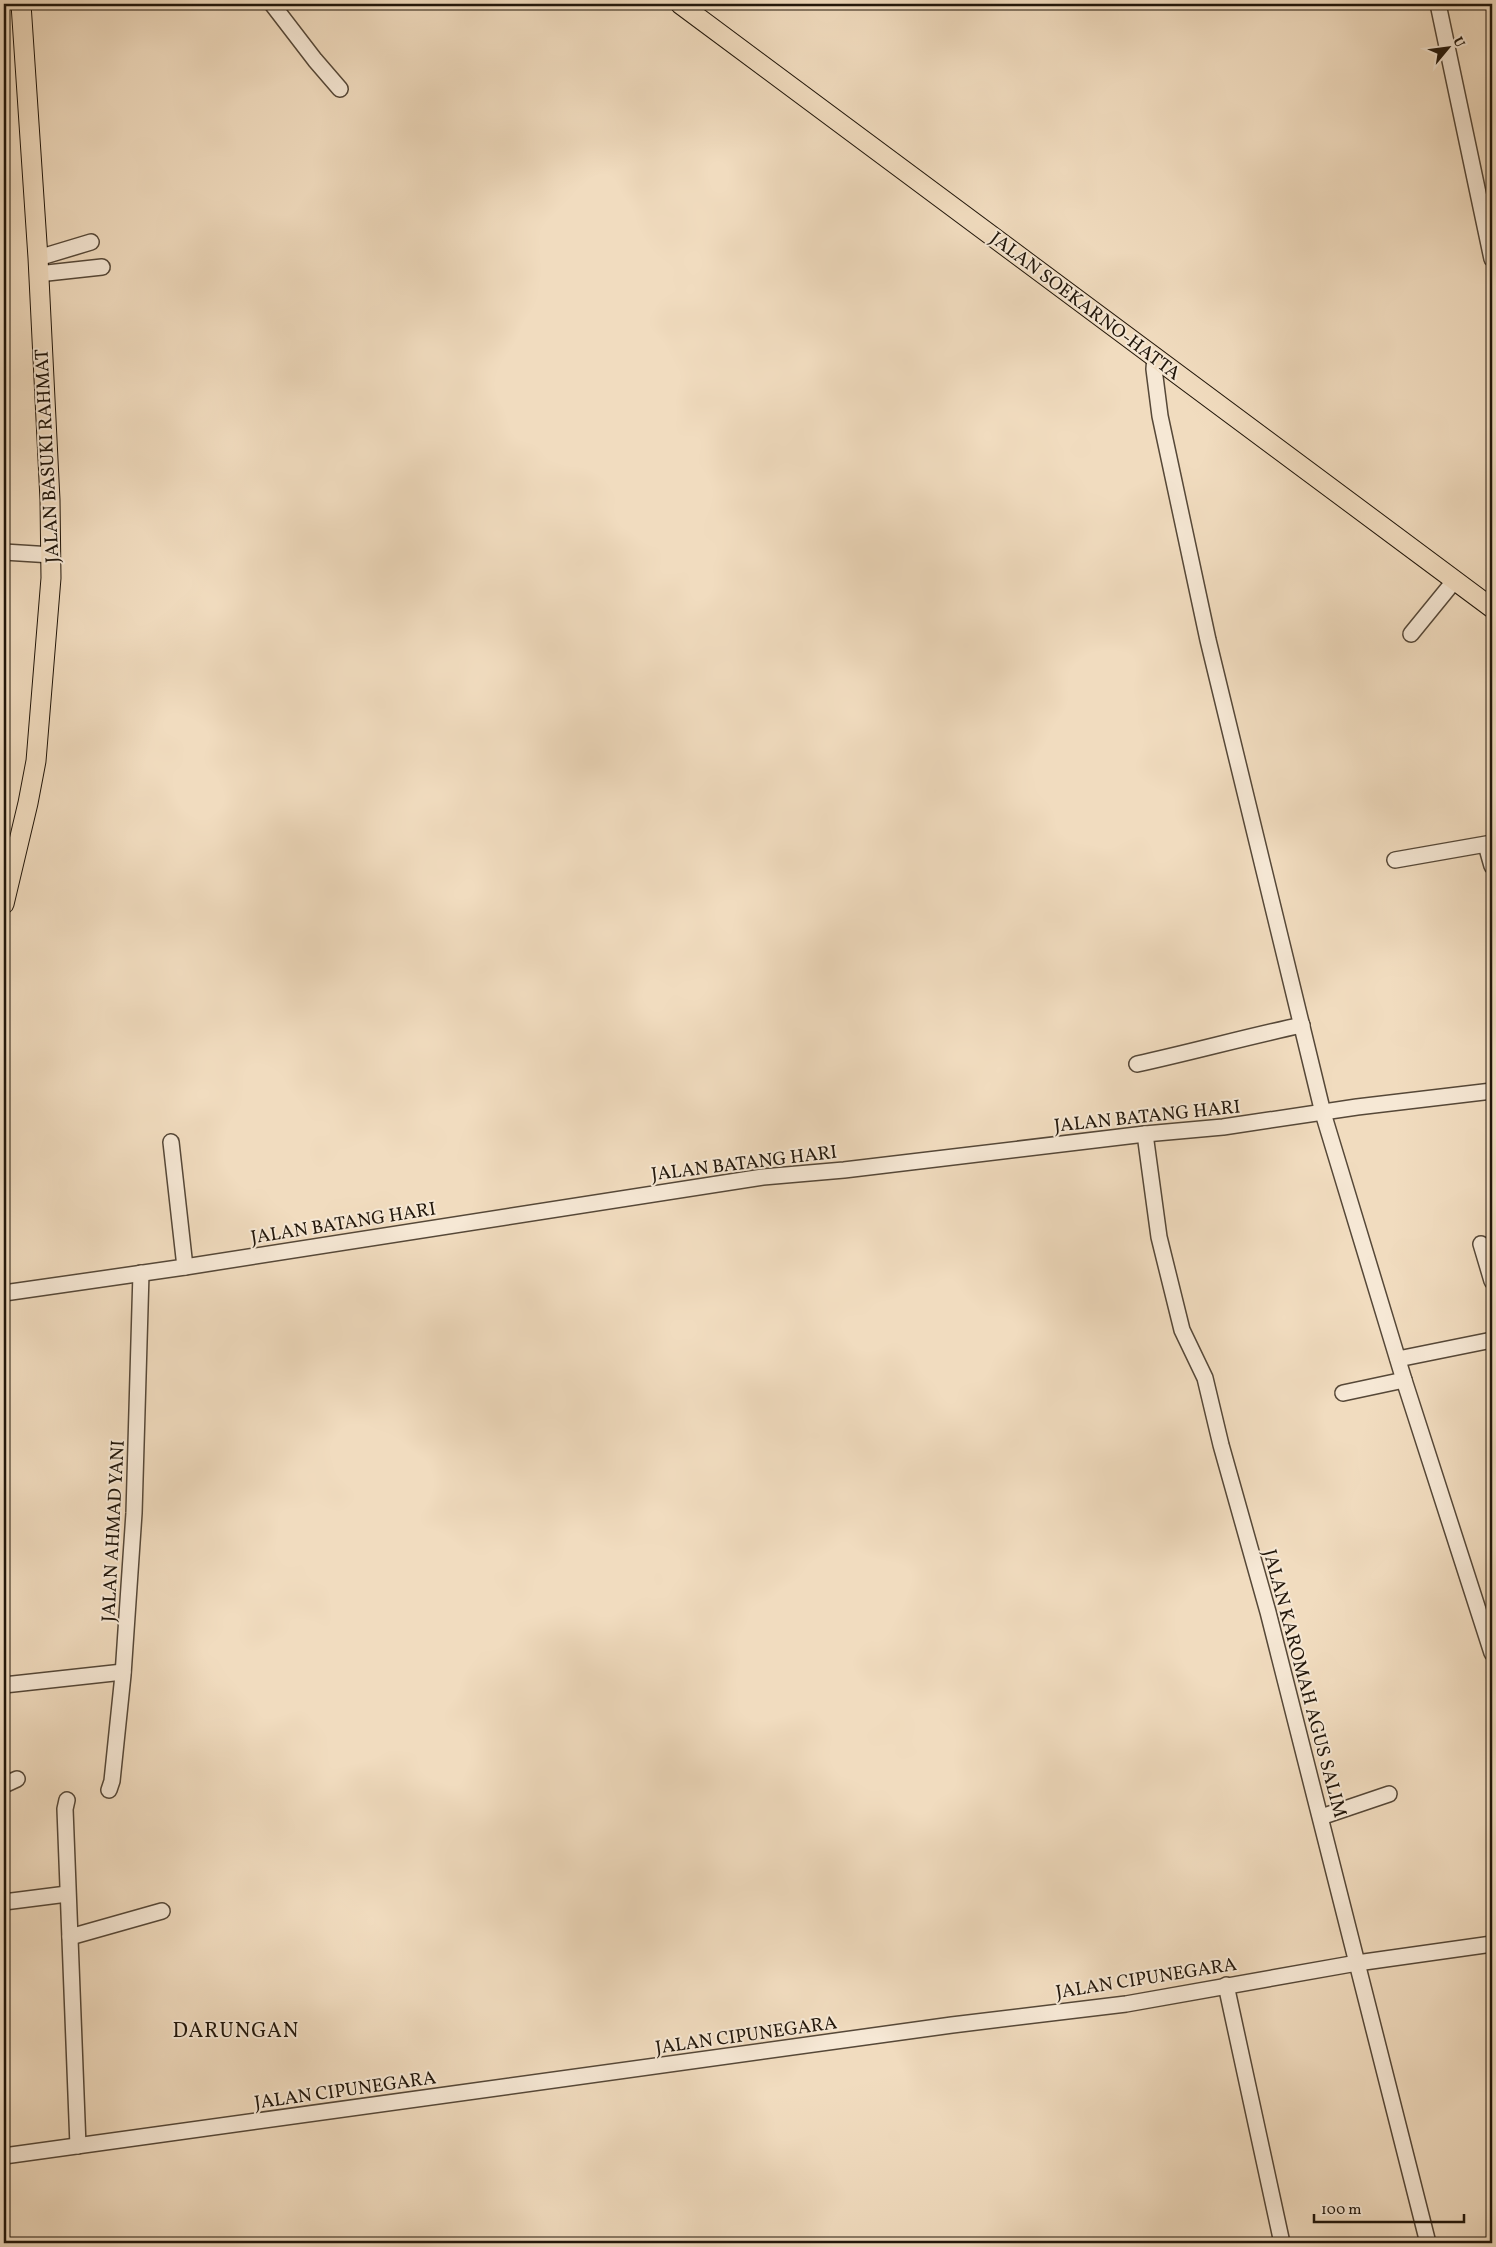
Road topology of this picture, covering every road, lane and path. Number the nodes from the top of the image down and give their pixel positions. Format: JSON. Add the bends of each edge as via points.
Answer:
{"nodes":[{"id":1,"x":21,"y":4,"type":"edge"},
{"id":2,"x":272,"y":4,"type":"edge"},
{"id":3,"x":680,"y":4,"type":"edge"},
{"id":4,"x":1438,"y":4,"type":"edge"},
{"id":5,"x":340,"y":89,"type":"dead end"},
{"id":6,"x":91,"y":242,"type":"dead end"},
{"id":7,"x":1492,"y":259,"type":"edge"},
{"id":8,"x":38,"y":266,"type":"junction"},
{"id":9,"x":102,"y":267,"type":"dead end"},
{"id":10,"x":1155,"y":356,"type":"junction"},
{"id":11,"x":4,"y":552,"type":"edge"},
{"id":12,"x":52,"y":554,"type":"junction"},
{"id":13,"x":1455,"y":580,"type":"junction"},
{"id":14,"x":1492,"y":608,"type":"edge"},
{"id":15,"x":1411,"y":634,"type":"dead end"},
{"id":16,"x":1489,"y":844,"type":"edge"},
{"id":17,"x":1396,"y":860,"type":"dead end"},
{"id":18,"x":1492,"y":866,"type":"edge"},
{"id":19,"x":4,"y":904,"type":"edge"},
{"id":20,"x":1302,"y":1025,"type":"junction"},
{"id":21,"x":1137,"y":1064,"type":"dead end"},
{"id":22,"x":1492,"y":1091,"type":"edge"},
{"id":23,"x":1324,"y":1113,"type":"junction"},
{"id":24,"x":1145,"y":1134,"type":"junction"},
{"id":25,"x":171,"y":1142,"type":"dead end"},
{"id":26,"x":1481,"y":1244,"type":"dead end"},
{"id":27,"x":185,"y":1268,"type":"junction"},
{"id":28,"x":141,"y":1273,"type":"junction"},
{"id":29,"x":1492,"y":1281,"type":"edge"},
{"id":30,"x":4,"y":1293,"type":"edge"},
{"id":31,"x":1492,"y":1340,"type":"edge"},
{"id":32,"x":1398,"y":1359,"type":"junction"},
{"id":33,"x":1404,"y":1380,"type":"junction"},
{"id":34,"x":1343,"y":1393,"type":"dead end"},
{"id":35,"x":1487,"y":1621,"type":"edge"},
{"id":36,"x":1492,"y":1653,"type":"edge"},
{"id":37,"x":123,"y":1672,"type":"junction"},
{"id":38,"x":4,"y":1685,"type":"edge"},
{"id":39,"x":109,"y":1790,"type":"dead end"},
{"id":40,"x":1389,"y":1794,"type":"dead end"},
{"id":41,"x":67,"y":1800,"type":"dead end"},
{"id":42,"x":1321,"y":1817,"type":"junction"},
{"id":43,"x":67,"y":1894,"type":"junction"},
{"id":44,"x":4,"y":1902,"type":"edge"},
{"id":45,"x":162,"y":1911,"type":"dead end"},
{"id":46,"x":70,"y":1937,"type":"junction"},
{"id":47,"x":1492,"y":1944,"type":"edge"},
{"id":48,"x":1358,"y":1963,"type":"junction"},
{"id":49,"x":1226,"y":1985,"type":"junction"},
{"id":50,"x":78,"y":2146,"type":"junction"},
{"id":51,"x":4,"y":2156,"type":"edge"},
{"id":52,"x":1282,"y":2243,"type":"edge"},
{"id":53,"x":1428,"y":2243,"type":"edge"}],
"edges":[{"from":1,"to":8,"type":"main road","name":"JALAN BASUKI RAHMAT"},
{"from":2,"to":5,"type":"street"},
{"from":3,"to":10,"type":"main road","name":"JALAN SOEKARNO-HATTA"},
{"from":4,"to":7,"type":"street"},
{"from":6,"to":8,"type":"street"},
{"from":8,"to":9,"type":"street"},
{"from":8,"to":12,"type":"main road","name":"JALAN BASUKI RAHMAT"},
{"from":10,"to":13,"type":"main road","name":"JALAN SOEKARNO-HATTA"},
{"from":10,"to":20,"type":"street","via":[[1160,416],[1208,640]]},
{"from":11,"to":12,"type":"street"},
{"from":12,"to":19,"type":"main road","name":"JALAN BASUKI RAHMAT","via":[[36,761]]},
{"from":13,"to":14,"type":"main road","name":"JALAN SOEKARNO-HATTA"},
{"from":13,"to":15,"type":"street"},
{"from":16,"to":17,"type":"street"},
{"from":16,"to":18,"type":"street"},
{"from":20,"to":21,"type":"street"},
{"from":20,"to":23,"type":"street"},
{"from":22,"to":23,"type":"street","name":"JALAN BATANG HARI"},
{"from":23,"to":24,"type":"street","name":"JALAN BATANG HARI","via":[[1223,1128]]},
{"from":23,"to":32,"type":"street"},
{"from":24,"to":27,"type":"street","name":"JALAN BATANG HARI","via":[[763,1177]]},
{"from":24,"to":42,"type":"street","name":"JALAN KAROMAH AGUS SALIM","via":[[1159,1237],[1182,1330],[1205,1378]]},
{"from":25,"to":27,"type":"street"},
{"from":26,"to":29,"type":"street"},
{"from":27,"to":28,"type":"street","name":"JALAN BATANG HARI"},
{"from":28,"to":30,"type":"street","name":"JALAN BATANG HARI"},
{"from":28,"to":37,"type":"street","name":"JALAN AHMAD YANI","via":[[134,1513]]},
{"from":31,"to":32,"type":"street"},
{"from":32,"to":33,"type":"street"},
{"from":33,"to":34,"type":"street"},
{"from":33,"to":35,"type":"street"},
{"from":35,"to":36,"type":"street"},
{"from":37,"to":38,"type":"street"},
{"from":37,"to":39,"type":"street","name":"JALAN AHMAD YANI"},
{"from":40,"to":42,"type":"street"},
{"from":41,"to":43,"type":"street"},
{"from":42,"to":48,"type":"street","name":"JALAN KAROMAH AGUS SALIM"},
{"from":43,"to":44,"type":"street"},
{"from":43,"to":46,"type":"street"},
{"from":45,"to":46,"type":"street"},
{"from":46,"to":50,"type":"street"},
{"from":47,"to":48,"type":"street","name":"JALAN CIPUNEGARA"},
{"from":48,"to":49,"type":"street","name":"JALAN CIPUNEGARA"},
{"from":48,"to":53,"type":"street","name":"JALAN KAROMAH AGUS SALIM"},
{"from":49,"to":50,"type":"street","name":"JALAN CIPUNEGARA","via":[[1126,2004],[952,2025]]},
{"from":49,"to":52,"type":"street"},
{"from":50,"to":51,"type":"street","name":"JALAN CIPUNEGARA"}]}
